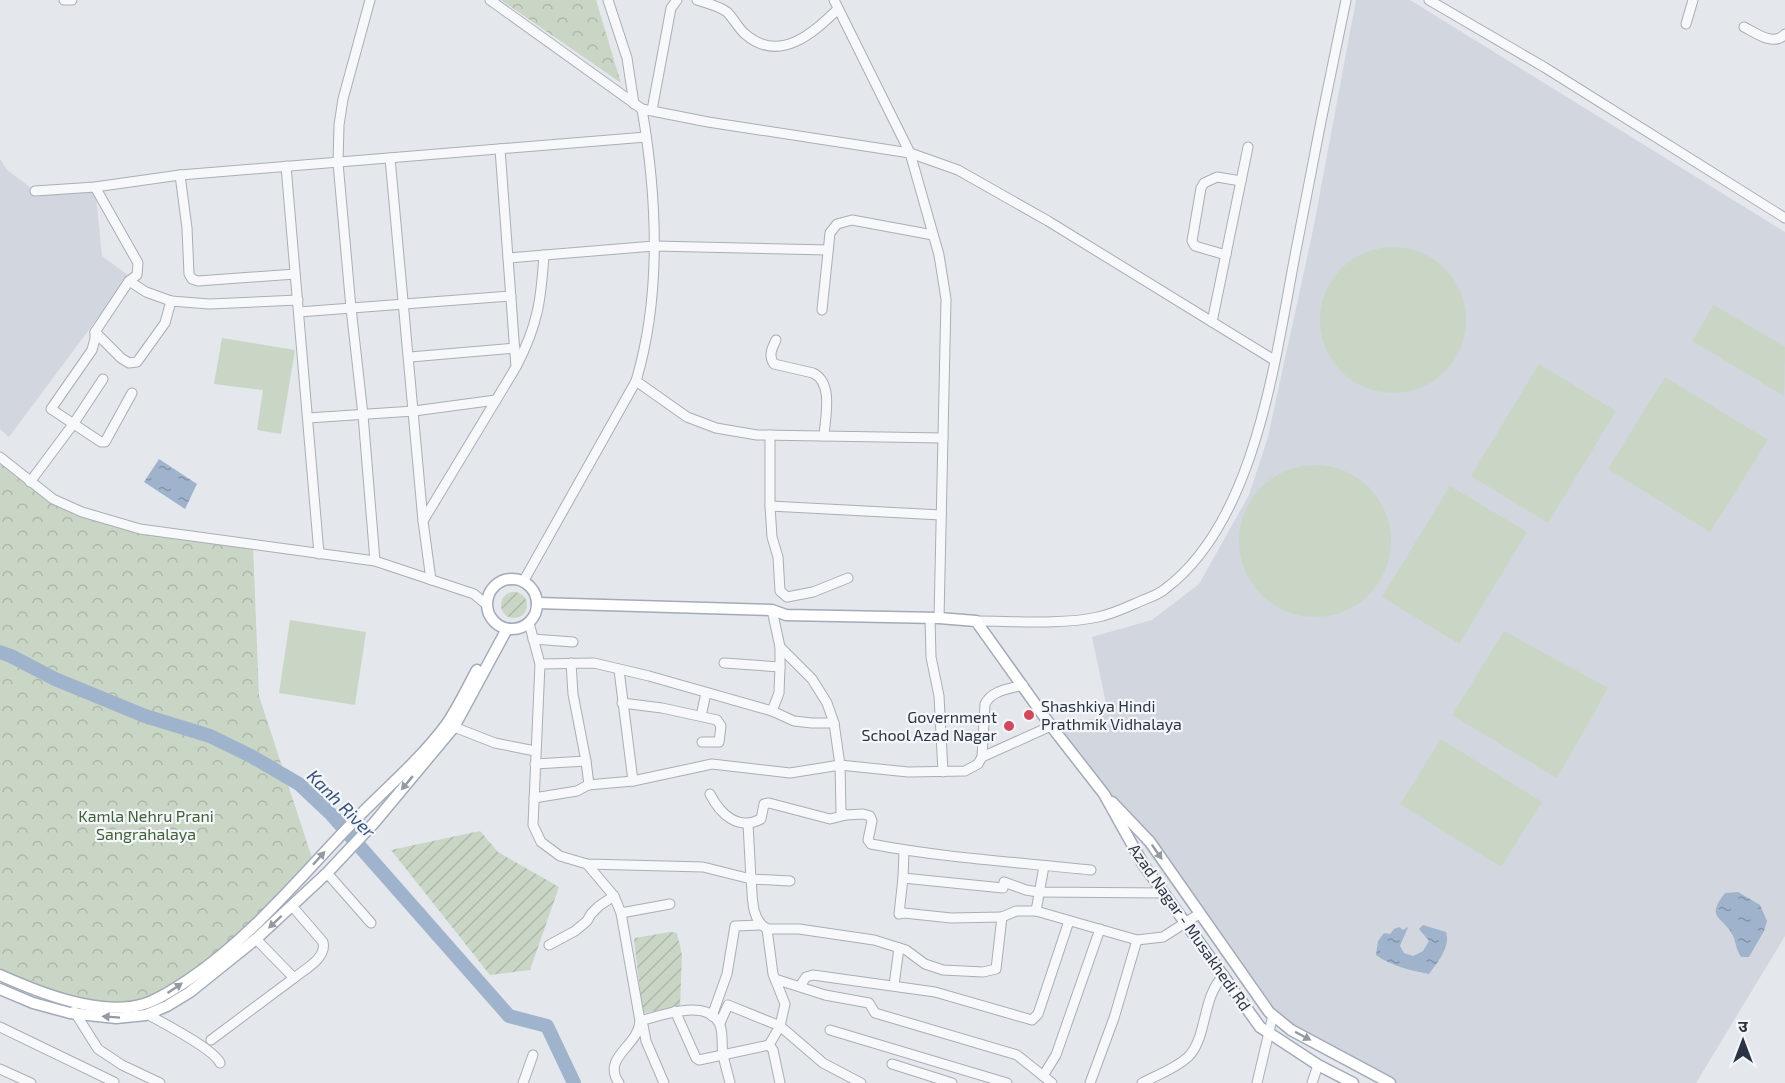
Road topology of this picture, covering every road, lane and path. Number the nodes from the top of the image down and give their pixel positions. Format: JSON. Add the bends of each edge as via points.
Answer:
{"nodes":[{"id":1,"x":64,"y":0,"type":"edge"},
{"id":2,"x":72,"y":0,"type":"edge"},
{"id":3,"x":370,"y":0,"type":"edge"},
{"id":4,"x":490,"y":0,"type":"edge"},
{"id":5,"x":608,"y":0,"type":"edge"},
{"id":6,"x":677,"y":0,"type":"edge"},
{"id":7,"x":697,"y":0,"type":"edge"},
{"id":8,"x":834,"y":0,"type":"edge"},
{"id":9,"x":1346,"y":0,"type":"edge"},
{"id":10,"x":1429,"y":0,"type":"edge"},
{"id":11,"x":1693,"y":0,"type":"edge"},
{"id":12,"x":838,"y":9,"type":"junction"},
{"id":13,"x":1686,"y":24,"type":"dead end"},
{"id":14,"x":1744,"y":27,"type":"dead end"},
{"id":15,"x":1785,"y":34,"type":"edge"},
{"id":16,"x":642,"y":108,"type":"junction"},
{"id":17,"x":646,"y":137,"type":"junction"},
{"id":18,"x":1248,"y":147,"type":"dead end"},
{"id":19,"x":500,"y":150,"type":"junction"},
{"id":20,"x":910,"y":153,"type":"junction"},
{"id":21,"x":390,"y":158,"type":"junction"},
{"id":22,"x":338,"y":163,"type":"junction"},
{"id":23,"x":286,"y":166,"type":"junction"},
{"id":24,"x":180,"y":175,"type":"junction"},
{"id":25,"x":1241,"y":181,"type":"junction"},
{"id":26,"x":95,"y":187,"type":"junction"},
{"id":27,"x":35,"y":191,"type":"dead end"},
{"id":28,"x":1785,"y":218,"type":"edge"},
{"id":29,"x":933,"y":235,"type":"junction"},
{"id":30,"x":654,"y":246,"type":"junction"},
{"id":31,"x":828,"y":250,"type":"junction"},
{"id":32,"x":544,"y":255,"type":"junction"},
{"id":33,"x":1226,"y":255,"type":"junction"},
{"id":34,"x":508,"y":258,"type":"junction"},
{"id":35,"x":296,"y":274,"type":"junction"},
{"id":36,"x":129,"y":281,"type":"junction"},
{"id":37,"x":511,"y":296,"type":"junction"},
{"id":38,"x":298,"y":300,"type":"junction"},
{"id":39,"x":171,"y":301,"type":"junction"},
{"id":40,"x":404,"y":304,"type":"junction"},
{"id":41,"x":351,"y":308,"type":"junction"},
{"id":42,"x":822,"y":310,"type":"dead end"},
{"id":43,"x":299,"y":312,"type":"junction"},
{"id":44,"x":1212,"y":322,"type":"junction"},
{"id":45,"x":94,"y":332,"type":"junction"},
{"id":46,"x":776,"y":340,"type":"dead end"},
{"id":47,"x":515,"y":348,"type":"junction"},
{"id":48,"x":410,"y":357,"type":"junction"},
{"id":49,"x":1274,"y":360,"type":"junction"},
{"id":50,"x":516,"y":367,"type":"junction"},
{"id":51,"x":103,"y":379,"type":"dead end"},
{"id":52,"x":636,"y":381,"type":"junction"},
{"id":53,"x":132,"y":393,"type":"dead end"},
{"id":54,"x":496,"y":400,"type":"junction"},
{"id":55,"x":414,"y":411,"type":"junction"},
{"id":56,"x":363,"y":415,"type":"junction"},
{"id":57,"x":308,"y":418,"type":"junction"},
{"id":58,"x":74,"y":423,"type":"junction"},
{"id":59,"x":770,"y":435,"type":"junction"},
{"id":60,"x":824,"y":436,"type":"junction"},
{"id":61,"x":943,"y":438,"type":"junction"},
{"id":62,"x":0,"y":458,"type":"edge"},
{"id":63,"x":30,"y":482,"type":"junction"},
{"id":64,"x":770,"y":506,"type":"junction"},
{"id":65,"x":941,"y":515,"type":"junction"},
{"id":66,"x":423,"y":521,"type":"junction"},
{"id":67,"x":319,"y":554,"type":"junction"},
{"id":68,"x":375,"y":561,"type":"junction"},
{"id":69,"x":848,"y":578,"type":"dead end"},
{"id":70,"x":430,"y":580,"type":"junction"},
{"id":71,"x":523,"y":582,"type":"junction"},
{"id":72,"x":537,"y":603,"type":"junction"},
{"id":73,"x":487,"y":605,"type":"junction"},
{"id":74,"x":772,"y":610,"type":"junction"},
{"id":75,"x":934,"y":618,"type":"junction"},
{"id":76,"x":976,"y":621,"type":"junction"},
{"id":77,"x":529,"y":623,"type":"junction"},
{"id":78,"x":505,"y":628,"type":"junction"},
{"id":79,"x":533,"y":639,"type":"junction"},
{"id":80,"x":573,"y":642,"type":"dead end"},
{"id":81,"x":780,"y":647,"type":"junction"},
{"id":82,"x":571,"y":663,"type":"junction"},
{"id":83,"x":724,"y":663,"type":"dead end"},
{"id":84,"x":540,"y":664,"type":"junction"},
{"id":85,"x":780,"y":667,"type":"junction"},
{"id":86,"x":619,"y":670,"type":"junction"},
{"id":87,"x":1023,"y":685,"type":"junction"},
{"id":88,"x":706,"y":693,"type":"junction"},
{"id":89,"x":622,"y":703,"type":"junction"},
{"id":90,"x":772,"y":711,"type":"junction"},
{"id":91,"x":701,"y":716,"type":"junction"},
{"id":92,"x":834,"y":723,"type":"junction"},
{"id":93,"x":1051,"y":726,"type":"junction"},
{"id":94,"x":454,"y":727,"type":"junction"},
{"id":95,"x":702,"y":742,"type":"dead end"},
{"id":96,"x":535,"y":751,"type":"junction"},
{"id":97,"x":982,"y":757,"type":"junction"},
{"id":98,"x":586,"y":761,"type":"junction"},
{"id":99,"x":535,"y":764,"type":"junction"},
{"id":100,"x":840,"y":765,"type":"junction"},
{"id":101,"x":943,"y":772,"type":"junction"},
{"id":102,"x":633,"y":781,"type":"junction"},
{"id":103,"x":589,"y":785,"type":"junction"},
{"id":104,"x":710,"y":794,"type":"dead end"},
{"id":105,"x":1104,"y":794,"type":"junction"},
{"id":106,"x":534,"y":798,"type":"junction"},
{"id":107,"x":846,"y":815,"type":"junction"},
{"id":108,"x":747,"y":824,"type":"junction"},
{"id":109,"x":904,"y":850,"type":"junction"},
{"id":110,"x":587,"y":864,"type":"junction"},
{"id":111,"x":1044,"y":866,"type":"junction"},
{"id":112,"x":1091,"y":870,"type":"dead end"},
{"id":113,"x":327,"y":873,"type":"junction"},
{"id":114,"x":903,"y":878,"type":"junction"},
{"id":115,"x":751,"y":879,"type":"junction"},
{"id":116,"x":790,"y":881,"type":"dead end"},
{"id":117,"x":1038,"y":892,"type":"junction"},
{"id":118,"x":1164,"y":893,"type":"junction"},
{"id":119,"x":614,"y":896,"type":"junction"},
{"id":120,"x":670,"y":904,"type":"dead end"},
{"id":121,"x":292,"y":906,"type":"junction"},
{"id":122,"x":1036,"y":911,"type":"junction"},
{"id":123,"x":621,"y":913,"type":"junction"},
{"id":124,"x":1199,"y":914,"type":"junction"},
{"id":125,"x":1002,"y":917,"type":"junction"},
{"id":126,"x":1069,"y":921,"type":"junction"},
{"id":127,"x":371,"y":923,"type":"dead end"},
{"id":128,"x":1185,"y":923,"type":"junction"},
{"id":129,"x":764,"y":927,"type":"junction"},
{"id":130,"x":1100,"y":929,"type":"junction"},
{"id":131,"x":256,"y":939,"type":"junction"},
{"id":132,"x":1137,"y":940,"type":"junction"},
{"id":133,"x":549,"y":945,"type":"dead end"},
{"id":134,"x":899,"y":948,"type":"junction"},
{"id":135,"x":0,"y":975,"type":"edge"},
{"id":136,"x":1224,"y":975,"type":"junction"},
{"id":137,"x":294,"y":978,"type":"junction"},
{"id":138,"x":775,"y":979,"type":"junction"},
{"id":139,"x":894,"y":985,"type":"junction"},
{"id":140,"x":800,"y":986,"type":"junction"},
{"id":141,"x":0,"y":989,"type":"edge"},
{"id":142,"x":67,"y":1001,"type":"junction"},
{"id":143,"x":675,"y":1011,"type":"junction"},
{"id":144,"x":76,"y":1014,"type":"junction"},
{"id":145,"x":147,"y":1014,"type":"junction"},
{"id":146,"x":1273,"y":1015,"type":"junction"},
{"id":147,"x":712,"y":1016,"type":"junction"},
{"id":148,"x":641,"y":1021,"type":"junction"},
{"id":149,"x":720,"y":1023,"type":"junction"},
{"id":150,"x":780,"y":1026,"type":"junction"},
{"id":151,"x":0,"y":1027,"type":"edge"},
{"id":152,"x":830,"y":1030,"type":"dead end"},
{"id":153,"x":1264,"y":1030,"type":"junction"},
{"id":154,"x":211,"y":1040,"type":"dead end"},
{"id":155,"x":769,"y":1045,"type":"junction"},
{"id":156,"x":533,"y":1055,"type":"dead end"},
{"id":157,"x":723,"y":1055,"type":"junction"},
{"id":158,"x":220,"y":1063,"type":"dead end"},
{"id":159,"x":892,"y":1064,"type":"dead end"},
{"id":160,"x":122,"y":1065,"type":"junction"},
{"id":161,"x":1318,"y":1065,"type":"junction"},
{"id":162,"x":960,"y":1068,"type":"junction"},
{"id":163,"x":0,"y":1069,"type":"edge"},
{"id":164,"x":1043,"y":1076,"type":"junction"},
{"id":165,"x":979,"y":1079,"type":"edge"},
{"id":166,"x":31,"y":1083,"type":"edge"},
{"id":167,"x":114,"y":1083,"type":"edge"},
{"id":168,"x":160,"y":1083,"type":"edge"},
{"id":169,"x":523,"y":1083,"type":"edge"},
{"id":170,"x":620,"y":1083,"type":"edge"},
{"id":171,"x":664,"y":1083,"type":"edge"},
{"id":172,"x":730,"y":1083,"type":"edge"},
{"id":173,"x":780,"y":1083,"type":"edge"},
{"id":174,"x":861,"y":1083,"type":"edge"},
{"id":175,"x":953,"y":1083,"type":"edge"},
{"id":176,"x":1007,"y":1083,"type":"edge"},
{"id":177,"x":1052,"y":1083,"type":"edge"},
{"id":178,"x":1090,"y":1083,"type":"edge"},
{"id":179,"x":1142,"y":1083,"type":"edge"},
{"id":180,"x":1257,"y":1083,"type":"edge"},
{"id":181,"x":1312,"y":1083,"type":"edge"},
{"id":182,"x":1353,"y":1083,"type":"edge"},
{"id":183,"x":1390,"y":1083,"type":"edge"}],
"edges":[{"from":1,"to":2,"type":"street"},
{"from":3,"to":22,"type":"street","via":[[343,99]]},
{"from":4,"to":16,"type":"street"},
{"from":5,"to":16,"type":"street"},
{"from":6,"to":16,"type":"street","via":[[671,8]]},
{"from":7,"to":12,"type":"street","via":[[725,11],[756,42],[767,45],[801,40]]},
{"from":8,"to":12,"type":"street"},
{"from":9,"to":49,"type":"street"},
{"from":10,"to":28,"type":"street"},
{"from":11,"to":13,"type":"street"},
{"from":12,"to":20,"type":"street"},
{"from":14,"to":15,"type":"street","via":[[1774,40]]},
{"from":16,"to":17,"type":"street"},
{"from":16,"to":20,"type":"street"},
{"from":17,"to":19,"type":"street"},
{"from":17,"to":30,"type":"street"},
{"from":18,"to":25,"type":"street"},
{"from":19,"to":21,"type":"street"},
{"from":19,"to":34,"type":"street"},
{"from":20,"to":29,"type":"street"},
{"from":20,"to":44,"type":"street","via":[[958,170]]},
{"from":21,"to":22,"type":"street"},
{"from":21,"to":40,"type":"street"},
{"from":22,"to":23,"type":"street"},
{"from":22,"to":41,"type":"street"},
{"from":23,"to":24,"type":"street"},
{"from":23,"to":35,"type":"street"},
{"from":24,"to":26,"type":"street"},
{"from":24,"to":35,"type":"street","via":[[192,279]]},
{"from":25,"to":33,"type":"street"},
{"from":25,"to":33,"type":"street","via":[[1217,177],[1201,188],[1192,242],[1194,246]]},
{"from":26,"to":27,"type":"street"},
{"from":26,"to":36,"type":"street","via":[[138,263],[137,275]]},
{"from":29,"to":31,"type":"street","via":[[852,220],[833,227]]},
{"from":29,"to":61,"type":"street","via":[[946,299]]},
{"from":30,"to":31,"type":"street"},
{"from":30,"to":32,"type":"street"},
{"from":30,"to":52,"type":"street","via":[[649,325]]},
{"from":31,"to":42,"type":"street"},
{"from":32,"to":34,"type":"street"},
{"from":32,"to":50,"type":"street","via":[[540,302],[529,342]]},
{"from":33,"to":44,"type":"street"},
{"from":34,"to":37,"type":"street"},
{"from":35,"to":38,"type":"street"},
{"from":36,"to":39,"type":"street"},
{"from":36,"to":45,"type":"street"},
{"from":37,"to":40,"type":"street"},
{"from":37,"to":47,"type":"street"},
{"from":38,"to":39,"type":"street","via":[[209,304]]},
{"from":38,"to":43,"type":"street"},
{"from":39,"to":45,"type":"street","via":[[165,323],[137,362],[121,358]]},
{"from":40,"to":41,"type":"street"},
{"from":40,"to":48,"type":"street"},
{"from":41,"to":43,"type":"street"},
{"from":41,"to":56,"type":"street"},
{"from":43,"to":57,"type":"street"},
{"from":44,"to":49,"type":"street"},
{"from":45,"to":58,"type":"street","via":[[92,350],[51,409]]},
{"from":46,"to":60,"type":"street","via":[[771,354],[774,364],[813,373],[823,381]]},
{"from":47,"to":48,"type":"street"},
{"from":47,"to":50,"type":"street"},
{"from":48,"to":55,"type":"street"},
{"from":49,"to":76,"type":"street","via":[[1253,452],[1239,485],[1214,535],[1190,567],[1164,591],[1098,617]]},
{"from":50,"to":54,"type":"street"},
{"from":51,"to":58,"type":"street"},
{"from":52,"to":59,"type":"street","via":[[687,417],[716,428]]},
{"from":52,"to":71,"type":"street"},
{"from":53,"to":58,"type":"street","via":[[105,442]]},
{"from":54,"to":55,"type":"street"},
{"from":54,"to":66,"type":"street"},
{"from":55,"to":56,"type":"street"},
{"from":55,"to":66,"type":"street"},
{"from":56,"to":57,"type":"street"},
{"from":56,"to":68,"type":"street"},
{"from":57,"to":67,"type":"street"},
{"from":58,"to":63,"type":"street"},
{"from":59,"to":60,"type":"street"},
{"from":59,"to":64,"type":"street"},
{"from":60,"to":61,"type":"street"},
{"from":61,"to":65,"type":"street"},
{"from":62,"to":63,"type":"street"},
{"from":63,"to":67,"type":"street","via":[[53,499],[82,512],[140,529]]},
{"from":64,"to":65,"type":"street"},
{"from":64,"to":69,"type":"street","via":[[778,586],[783,595],[813,592]]},
{"from":65,"to":75,"type":"street"},
{"from":66,"to":70,"type":"street"},
{"from":67,"to":68,"type":"street"},
{"from":68,"to":70,"type":"street"},
{"from":70,"to":73,"type":"street","via":[[474,594]]},
{"from":71,"to":72,"type":"main road","via":[[532,590]]},
{"from":71,"to":73,"type":"main road","via":[[501,582],[489,594]]},
{"from":72,"to":74,"type":"main road"},
{"from":72,"to":77,"type":"main road"},
{"from":73,"to":78,"type":"main road","via":[[493,621]]},
{"from":74,"to":75,"type":"main road","via":[[786,615]]},
{"from":74,"to":81,"type":"street"},
{"from":75,"to":76,"type":"main road"},
{"from":75,"to":101,"type":"street","via":[[931,657],[939,696]]},
{"from":76,"to":87,"type":"main road","name":"Azad Nagar - Musakhedi Rd"},
{"from":77,"to":78,"type":"main road"},
{"from":77,"to":79,"type":"street"},
{"from":78,"to":94,"type":"main road"},
{"from":142,"to":78,"type":"main road","one_way":true,"via":[[128,1007],[145,1004],[164,996],[212,963],[249,931],[446,724]]},
{"from":79,"to":80,"type":"street"},
{"from":79,"to":84,"type":"street"},
{"from":81,"to":85,"type":"street"},
{"from":81,"to":92,"type":"street","via":[[820,690]]},
{"from":82,"to":84,"type":"street"},
{"from":82,"to":86,"type":"street","via":[[594,663]]},
{"from":82,"to":98,"type":"street"},
{"from":83,"to":85,"type":"street"},
{"from":84,"to":96,"type":"street"},
{"from":85,"to":90,"type":"street","via":[[779,693]]},
{"from":86,"to":88,"type":"street"},
{"from":86,"to":89,"type":"street"},
{"from":87,"to":93,"type":"main road","name":"Azad Nagar - Musakhedi Rd"},
{"from":87,"to":97,"type":"street","via":[[988,698]]},
{"from":88,"to":90,"type":"street"},
{"from":88,"to":91,"type":"street"},
{"from":89,"to":91,"type":"street"},
{"from":89,"to":102,"type":"street"},
{"from":90,"to":92,"type":"street","via":[[794,721]]},
{"from":91,"to":95,"type":"street","via":[[717,720],[720,726],[719,742]]},
{"from":92,"to":100,"type":"street"},
{"from":93,"to":97,"type":"street"},
{"from":93,"to":105,"type":"main road","name":"Azad Nagar - Musakhedi Rd"},
{"from":94,"to":96,"type":"street","via":[[495,743]]},
{"from":94,"to":113,"type":"main road","one_way":true},
{"from":96,"to":99,"type":"street"},
{"from":97,"to":101,"type":"street","via":[[965,771]]},
{"from":98,"to":99,"type":"street"},
{"from":98,"to":103,"type":"street"},
{"from":99,"to":106,"type":"street"},
{"from":100,"to":101,"type":"street"},
{"from":100,"to":102,"type":"street","via":[[790,773],[712,764]]},
{"from":100,"to":107,"type":"street","via":[[840,808]]},
{"from":102,"to":103,"type":"street"},
{"from":103,"to":106,"type":"street"},
{"from":104,"to":108,"type":"street","via":[[716,807],[730,820]]},
{"from":105,"to":118,"type":"main road","name":"Azad Nagar - Musakhedi Rd"},
{"from":105,"to":124,"type":"main road","one_way":true,"via":[[1150,842]]},
{"from":106,"to":110,"type":"street","via":[[533,825],[541,842],[560,856]]},
{"from":107,"to":108,"type":"street","via":[[830,819],[769,803],[764,804],[761,819]]},
{"from":107,"to":109,"type":"street","via":[[870,816],[869,843]]},
{"from":108,"to":115,"type":"street"},
{"from":109,"to":111,"type":"street"},
{"from":109,"to":114,"type":"street"},
{"from":110,"to":115,"type":"street","via":[[703,867]]},
{"from":110,"to":119,"type":"street"},
{"from":111,"to":112,"type":"street"},
{"from":111,"to":117,"type":"street"},
{"from":113,"to":121,"type":"main road"},
{"from":113,"to":127,"type":"street"},
{"from":114,"to":117,"type":"street","via":[[1003,888],[1004,882]]},
{"from":114,"to":125,"type":"street","via":[[899,914]]},
{"from":115,"to":116,"type":"street"},
{"from":115,"to":129,"type":"street","via":[[755,916]]},
{"from":117,"to":118,"type":"street"},
{"from":117,"to":122,"type":"street"},
{"from":118,"to":128,"type":"main road","name":"Azad Nagar - Musakhedi Rd"},
{"from":119,"to":123,"type":"street"},
{"from":119,"to":133,"type":"street","via":[[574,931]]},
{"from":120,"to":123,"type":"street"},
{"from":121,"to":131,"type":"main road","one_way":true},
{"from":121,"to":137,"type":"street","via":[[323,942],[324,949]]},
{"from":122,"to":125,"type":"street","via":[[1016,911]]},
{"from":122,"to":126,"type":"street"},
{"from":123,"to":148,"type":"street"},
{"from":124,"to":128,"type":"street"},
{"from":124,"to":146,"type":"main road"},
{"from":125,"to":134,"type":"street","via":[[993,971],[943,970]]},
{"from":126,"to":130,"type":"street"},
{"from":126,"to":139,"type":"street","via":[[1038,1014],[1032,1020],[936,992]]},
{"from":128,"to":132,"type":"street","via":[[1163,937]]},
{"from":128,"to":136,"type":"main road","name":"Azad Nagar - Musakhedi Rd"},
{"from":129,"to":134,"type":"street","via":[[810,930]]},
{"from":129,"to":138,"type":"street"},
{"from":129,"to":147,"type":"street","via":[[735,926],[727,974]]},
{"from":130,"to":132,"type":"street"},
{"from":130,"to":164,"type":"street","via":[[1056,1055]]},
{"from":131,"to":137,"type":"street"},
{"from":131,"to":145,"type":"main road","via":[[190,992]]},
{"from":132,"to":178,"type":"street"},
{"from":134,"to":139,"type":"street"},
{"from":135,"to":142,"type":"main road"},
{"from":136,"to":153,"type":"main road","name":"Azad Nagar - Musakhedi Rd"},
{"from":136,"to":179,"type":"street","via":[[1214,986],[1190,1055]]},
{"from":137,"to":154,"type":"street"},
{"from":138,"to":140,"type":"street"},
{"from":138,"to":150,"type":"street","via":[[785,1004]]},
{"from":139,"to":140,"type":"street","via":[[813,975]]},
{"from":140,"to":164,"type":"street","via":[[869,1003],[875,1013],[1017,1055]]},
{"from":141,"to":144,"type":"main road"},
{"from":142,"to":144,"type":"street"},
{"from":143,"to":147,"type":"street","via":[[694,1010]]},
{"from":143,"to":148,"type":"street"},
{"from":143,"to":157,"type":"street","via":[[696,1058]]},
{"from":145,"to":144,"type":"main road","one_way":true,"via":[[127,1018]]},
{"from":144,"to":160,"type":"street","via":[[98,1049]]},
{"from":145,"to":158,"type":"street","via":[[202,1046]]},
{"from":146,"to":153,"type":"street"},
{"from":146,"to":183,"type":"main road","one_way":true,"via":[[1291,1030]]},
{"from":147,"to":149,"type":"street"},
{"from":148,"to":170,"type":"street","via":[[633,1039],[616,1058],[616,1077]]},
{"from":148,"to":171,"type":"street"},
{"from":149,"to":150,"type":"street","via":[[728,1005]]},
{"from":149,"to":157,"type":"street"},
{"from":150,"to":155,"type":"street"},
{"from":150,"to":174,"type":"street","via":[[823,1063]]},
{"from":151,"to":167,"type":"street"},
{"from":152,"to":162,"type":"street"},
{"from":153,"to":161,"type":"main road"},
{"from":153,"to":180,"type":"street"},
{"from":155,"to":157,"type":"street"},
{"from":155,"to":173,"type":"street"},
{"from":156,"to":169,"type":"street"},
{"from":157,"to":172,"type":"street"},
{"from":159,"to":175,"type":"street"},
{"from":160,"to":167,"type":"street"},
{"from":160,"to":168,"type":"street"},
{"from":161,"to":181,"type":"street"},
{"from":161,"to":182,"type":"main road"},
{"from":162,"to":165,"type":"street"},
{"from":162,"to":175,"type":"street"},
{"from":163,"to":166,"type":"street"},
{"from":164,"to":177,"type":"street"},
{"from":165,"to":176,"type":"street"}]}
